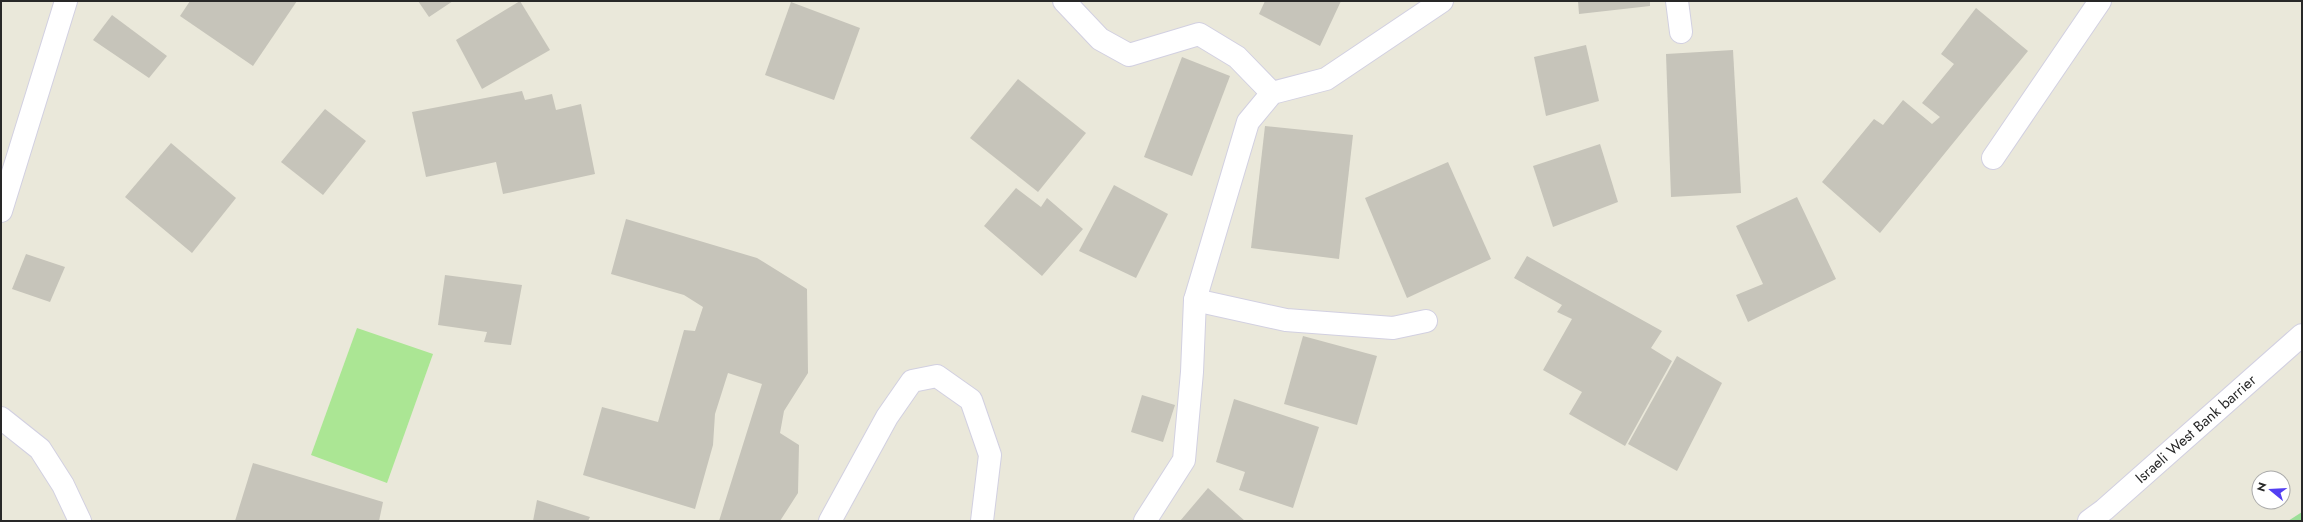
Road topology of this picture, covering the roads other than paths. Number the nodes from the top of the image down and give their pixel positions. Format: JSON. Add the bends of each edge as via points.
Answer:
{"nodes":[{"id":1,"x":66,"y":1,"type":"edge"},
{"id":2,"x":1064,"y":1,"type":"edge"},
{"id":3,"x":1442,"y":1,"type":"edge"},
{"id":4,"x":1678,"y":1,"type":"edge"},
{"id":5,"x":2100,"y":1,"type":"edge"},
{"id":6,"x":1681,"y":32,"type":"dead end"},
{"id":7,"x":1272,"y":93,"type":"junction"},
{"id":8,"x":1993,"y":158,"type":"dead end"},
{"id":9,"x":1,"y":211,"type":"edge"},
{"id":10,"x":1195,"y":300,"type":"junction"},
{"id":11,"x":1426,"y":321,"type":"dead end"},
{"id":12,"x":2302,"y":335,"type":"edge"},
{"id":13,"x":3,"y":421,"type":"edge"},
{"id":14,"x":80,"y":521,"type":"edge"},
{"id":15,"x":830,"y":521,"type":"edge"},
{"id":16,"x":982,"y":521,"type":"edge"},
{"id":17,"x":1145,"y":521,"type":"edge"},
{"id":18,"x":2089,"y":521,"type":"edge"}],
"edges":[{"from":1,"to":9,"type":"street"},
{"from":2,"to":7,"type":"street","via":[[1100,39],[1129,55],[1199,34],[1237,57]]},
{"from":3,"to":7,"type":"street","via":[[1326,78]]},
{"from":4,"to":6,"type":"street"},
{"from":5,"to":8,"type":"street"},
{"from":7,"to":10,"type":"street","via":[[1248,122]]},
{"from":10,"to":11,"type":"street","via":[[1286,320],[1393,328]]},
{"from":10,"to":17,"type":"street","via":[[1184,460]]},
{"from":12,"to":18,"type":"street","name":"Israeli West Bank barrier"},
{"from":13,"to":14,"type":"street","via":[[40,449],[63,485]]},
{"from":15,"to":16,"type":"street","via":[[887,417],[912,381],[937,376],[971,400],[990,455]]}]}
